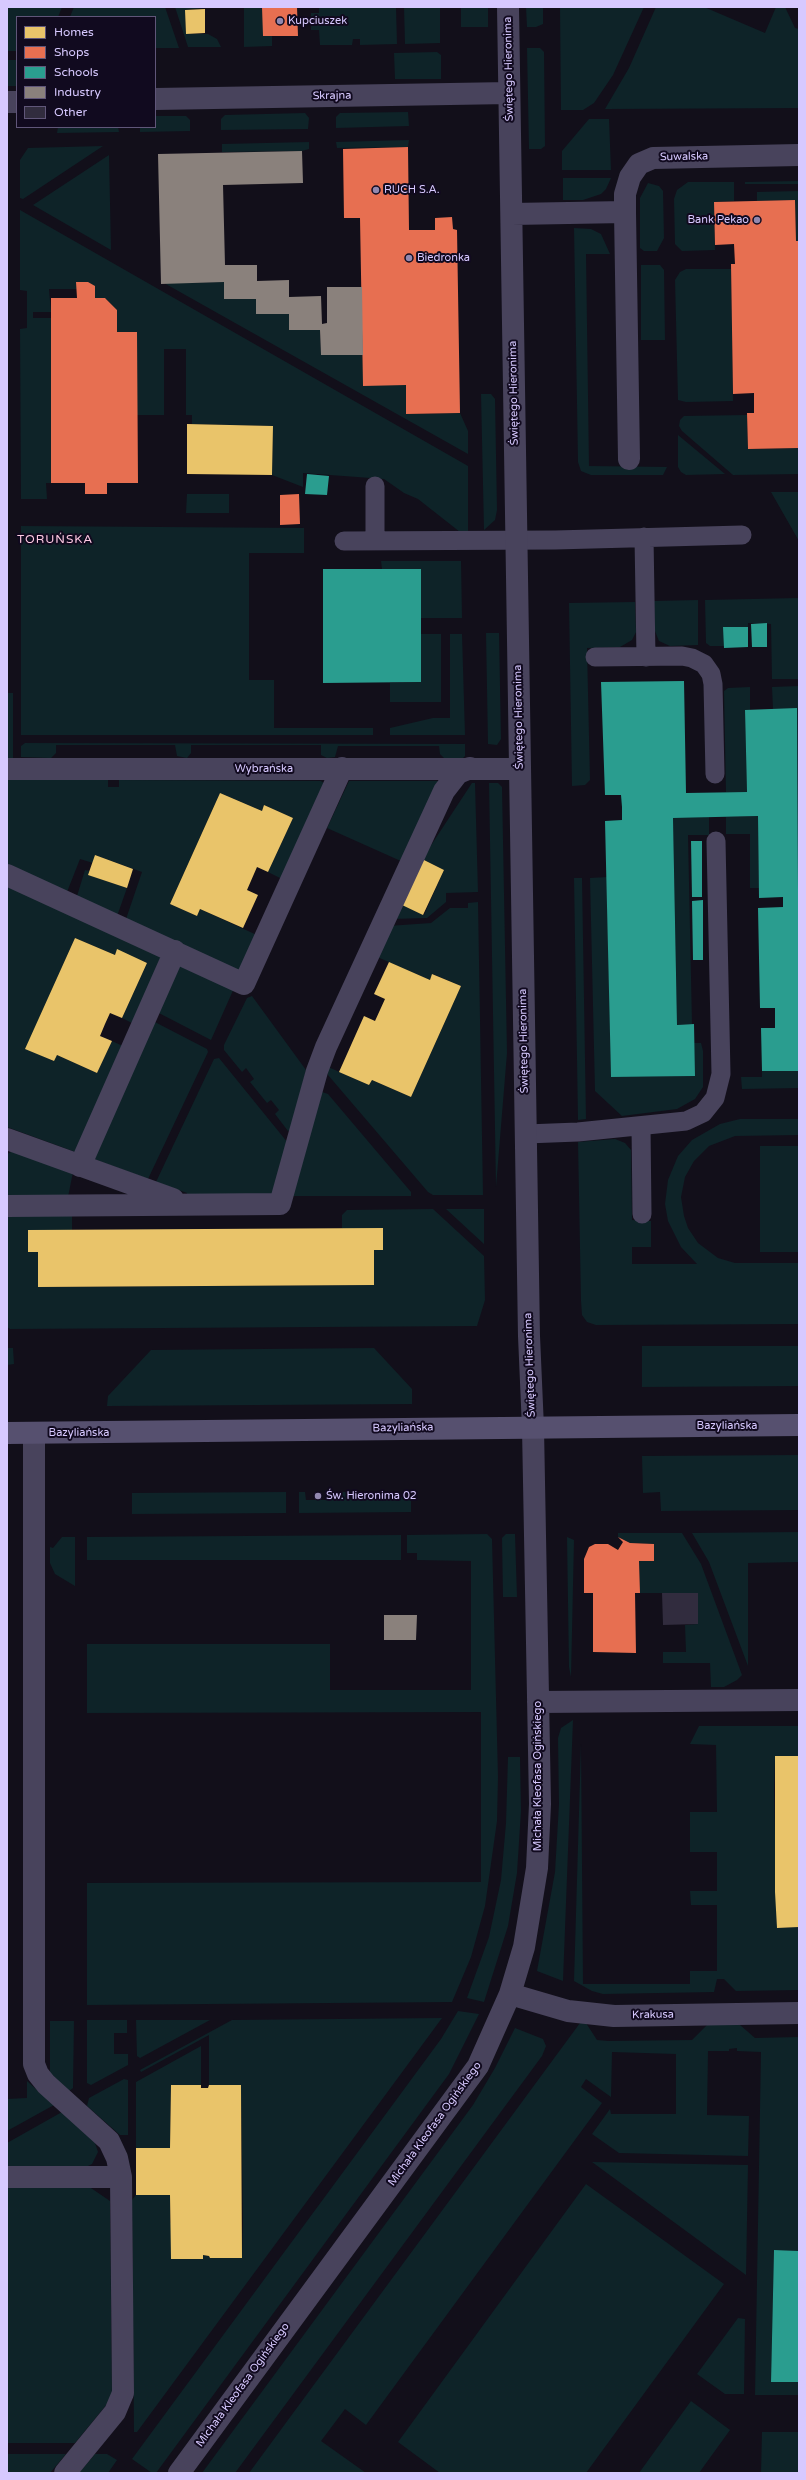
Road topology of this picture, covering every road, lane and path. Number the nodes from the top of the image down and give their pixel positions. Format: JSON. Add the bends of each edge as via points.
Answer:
{"nodes":[{"id":1,"x":508,"y":7,"type":"edge"},
{"id":2,"x":509,"y":93,"type":"junction"},
{"id":3,"x":156,"y":99,"type":"edge"},
{"id":4,"x":799,"y":155,"type":"edge"},
{"id":5,"x":626,"y":212,"type":"junction"},
{"id":6,"x":512,"y":214,"type":"junction"},
{"id":7,"x":629,"y":459,"type":"dead end"},
{"id":8,"x":375,"y":486,"type":"dead end"},
{"id":9,"x":742,"y":535,"type":"dead end"},
{"id":10,"x":644,"y":538,"type":"junction"},
{"id":11,"x":516,"y":540,"type":"junction"},
{"id":12,"x":344,"y":541,"type":"dead end"},
{"id":13,"x":375,"y":541,"type":"junction"},
{"id":14,"x":596,"y":657,"type":"dead end"},
{"id":15,"x":646,"y":657,"type":"junction"},
{"id":16,"x":342,"y":768,"type":"junction"},
{"id":17,"x":470,"y":768,"type":"junction"},
{"id":18,"x":7,"y":769,"type":"edge"},
{"id":19,"x":520,"y":769,"type":"junction"},
{"id":20,"x":715,"y":774,"type":"dead end"},
{"id":21,"x":716,"y":841,"type":"dead end"},
{"id":22,"x":7,"y":875,"type":"edge"},
{"id":23,"x":174,"y":952,"type":"junction"},
{"id":24,"x":641,"y":1126,"type":"junction"},
{"id":25,"x":526,"y":1134,"type":"junction"},
{"id":26,"x":7,"y":1139,"type":"edge"},
{"id":27,"x":80,"y":1166,"type":"junction"},
{"id":28,"x":188,"y":1205,"type":"junction"},
{"id":29,"x":7,"y":1206,"type":"edge"},
{"id":30,"x":642,"y":1214,"type":"dead end"},
{"id":31,"x":799,"y":1425,"type":"edge"},
{"id":32,"x":533,"y":1428,"type":"junction"},
{"id":33,"x":7,"y":1433,"type":"edge"},
{"id":34,"x":34,"y":1433,"type":"junction"},
{"id":35,"x":799,"y":1700,"type":"edge"},
{"id":36,"x":538,"y":1702,"type":"junction"},
{"id":37,"x":510,"y":1994,"type":"junction"},
{"id":38,"x":799,"y":2013,"type":"edge"},
{"id":39,"x":7,"y":2176,"type":"edge"},
{"id":40,"x":121,"y":2177,"type":"junction"},
{"id":41,"x":65,"y":2473,"type":"edge"},
{"id":42,"x":178,"y":2473,"type":"edge"}],
"edges":[{"from":1,"to":2,"type":"street","name":"Świętego Hieronima"},
{"from":2,"to":3,"type":"street","name":"Skrajna"},
{"from":2,"to":6,"type":"street","name":"Świętego Hieronima"},
{"from":4,"to":5,"type":"street","name":"Suwalska","via":[[648,159],[639,164],[630,177],[625,194]]},
{"from":5,"to":6,"type":"street"},
{"from":5,"to":7,"type":"street","name":"Suwalska"},
{"from":6,"to":11,"type":"street","name":"Świętego Hieronima"},
{"from":8,"to":13,"type":"lane"},
{"from":9,"to":10,"type":"lane"},
{"from":10,"to":11,"type":"lane"},
{"from":10,"to":15,"type":"lane"},
{"from":11,"to":13,"type":"lane"},
{"from":11,"to":19,"type":"street","name":"Świętego Hieronima"},
{"from":12,"to":13,"type":"lane"},
{"from":14,"to":15,"type":"lane"},
{"from":15,"to":20,"type":"lane","via":[[688,656],[702,663],[708,670],[713,684]]},
{"from":16,"to":17,"type":"street","name":"Wybrańska"},
{"from":16,"to":18,"type":"street","name":"Wybrańska"},
{"from":16,"to":23,"type":"street","via":[[247,982],[244,984]]},
{"from":17,"to":19,"type":"street","name":"Wybrańska"},
{"from":17,"to":28,"type":"street","via":[[458,774],[444,791],[326,1047],[280,1204]]},
{"from":19,"to":25,"type":"street","name":"Świętego Hieronima"},
{"from":21,"to":24,"type":"lane","via":[[721,1074],[719,1087],[711,1104],[692,1120]]},
{"from":22,"to":23,"type":"street"},
{"from":23,"to":27,"type":"street"},
{"from":24,"to":25,"type":"lane"},
{"from":24,"to":30,"type":"lane"},
{"from":25,"to":32,"type":"street","name":"Świętego Hieronima"},
{"from":26,"to":27,"type":"street"},
{"from":27,"to":28,"type":"street"},
{"from":28,"to":29,"type":"street"},
{"from":31,"to":32,"type":"main road","name":"Bazyliańska"},
{"from":32,"to":34,"type":"main road","name":"Bazyliańska"},
{"from":32,"to":36,"type":"street","name":"Michała Kleofasa Ogińskiego"},
{"from":33,"to":34,"type":"main road","name":"Bazyliańska"},
{"from":34,"to":40,"type":"street","via":[[34,2064],[46,2084],[109,2142],[117,2158]]},
{"from":35,"to":36,"type":"street"},
{"from":36,"to":37,"type":"street","name":"Michała Kleofasa Ogińskiego","via":[[540,1804],[537,1868],[524,1946]]},
{"from":37,"to":38,"type":"street","name":"Krakusa","via":[[568,2011],[614,2016]]},
{"from":37,"to":42,"type":"street","name":"Michała Kleofasa Ogińskiego","via":[[478,2066]]},
{"from":39,"to":40,"type":"street"},
{"from":40,"to":41,"type":"street","via":[[122,2393],[115,2412]]}]}
